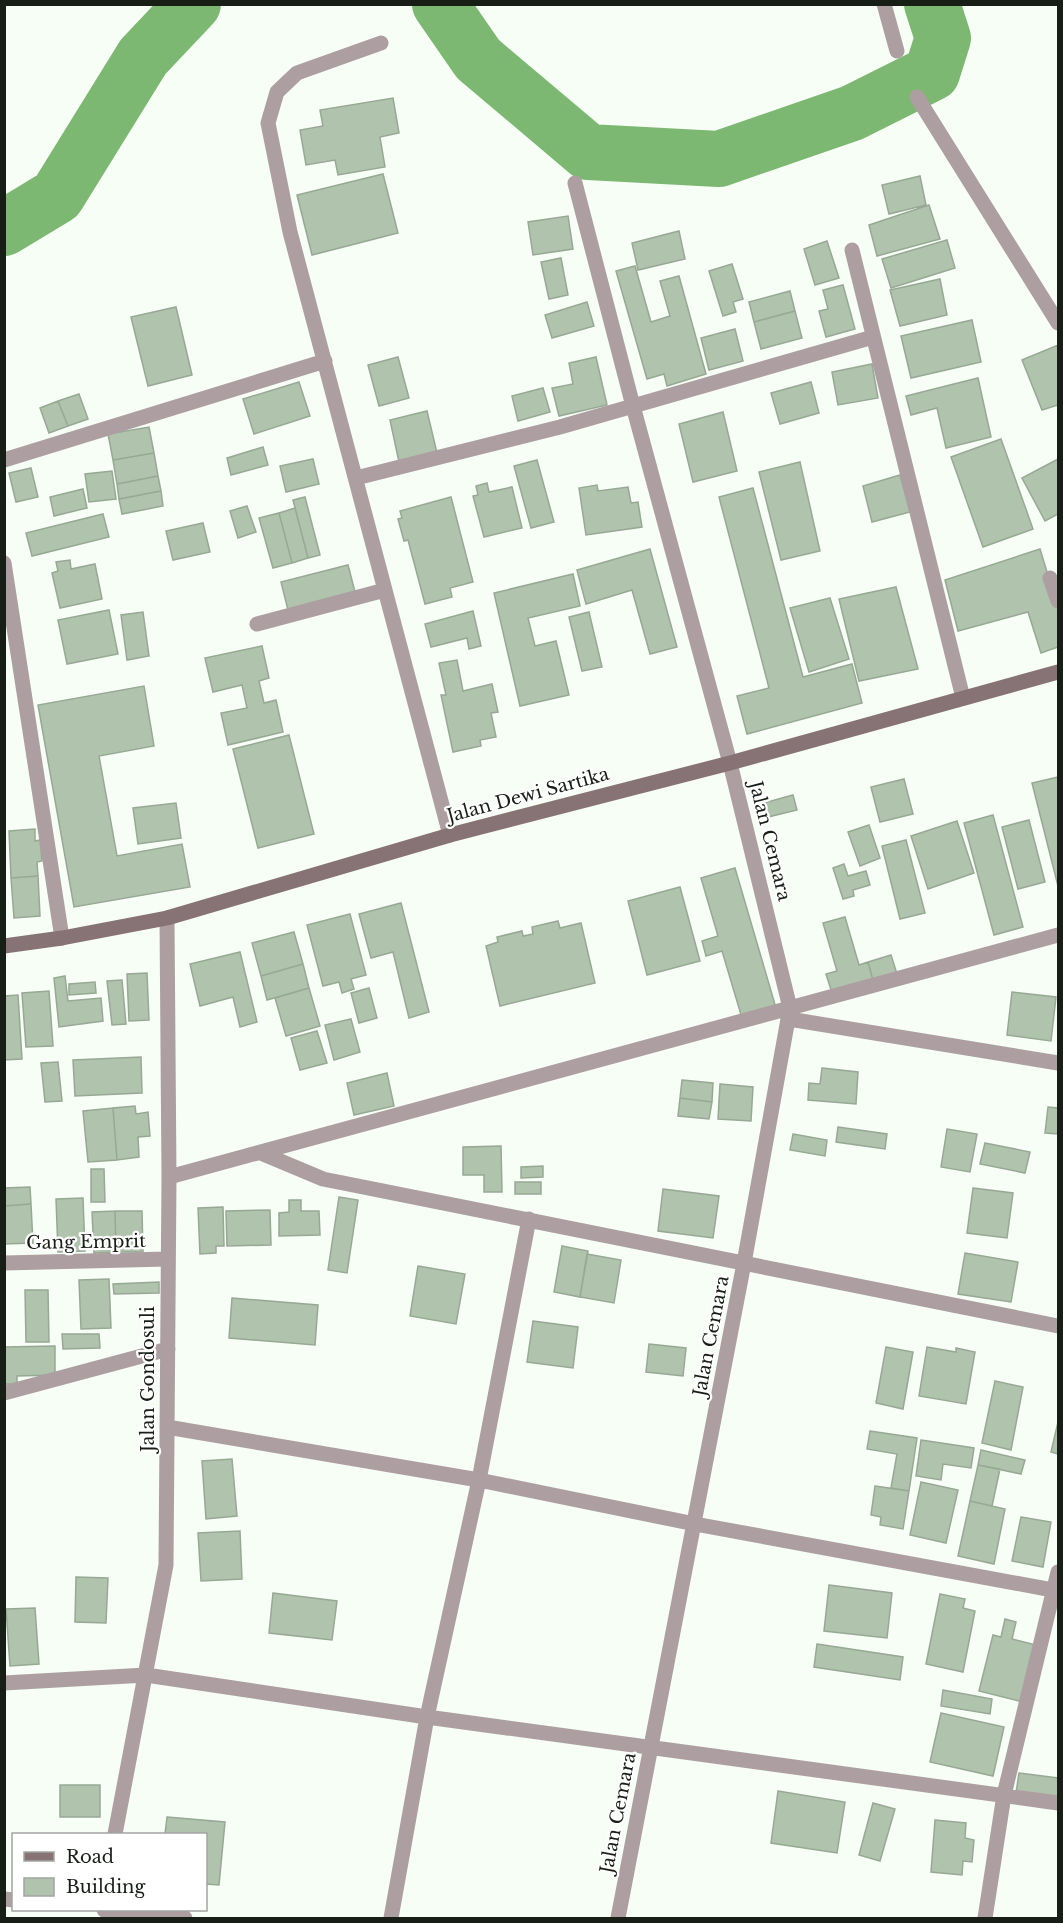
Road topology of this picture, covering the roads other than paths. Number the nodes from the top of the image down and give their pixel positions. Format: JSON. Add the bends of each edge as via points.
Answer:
{"nodes":[{"id":1,"x":884,"y":4,"type":"edge"},
{"id":2,"x":381,"y":43,"type":"dead end"},
{"id":3,"x":897,"y":51,"type":"dead end"},
{"id":4,"x":917,"y":97,"type":"dead end"},
{"id":5,"x":575,"y":183,"type":"dead end"},
{"id":6,"x":852,"y":250,"type":"dead end"},
{"id":7,"x":1059,"y":323,"type":"edge"},
{"id":8,"x":873,"y":338,"type":"junction"},
{"id":9,"x":325,"y":361,"type":"junction"},
{"id":10,"x":633,"y":406,"type":"junction"},
{"id":11,"x":4,"y":460,"type":"edge"},
{"id":12,"x":356,"y":478,"type":"junction"},
{"id":13,"x":4,"y":563,"type":"edge"},
{"id":14,"x":1050,"y":578,"type":"dead end"},
{"id":15,"x":385,"y":590,"type":"junction"},
{"id":16,"x":1059,"y":601,"type":"edge"},
{"id":17,"x":257,"y":624,"type":"dead end"},
{"id":18,"x":1059,"y":672,"type":"edge"},
{"id":19,"x":963,"y":698,"type":"junction"},
{"id":20,"x":730,"y":763,"type":"junction"},
{"id":21,"x":450,"y":835,"type":"junction"},
{"id":22,"x":166,"y":918,"type":"junction"},
{"id":23,"x":1059,"y":935,"type":"edge"},
{"id":24,"x":62,"y":938,"type":"junction"},
{"id":25,"x":4,"y":946,"type":"edge"},
{"id":26,"x":789,"y":1014,"type":"junction"},
{"id":27,"x":1059,"y":1063,"type":"edge"},
{"id":28,"x":261,"y":1153,"type":"junction"},
{"id":29,"x":169,"y":1177,"type":"junction"},
{"id":30,"x":529,"y":1219,"type":"junction"},
{"id":31,"x":168,"y":1259,"type":"junction"},
{"id":32,"x":4,"y":1263,"type":"edge"},
{"id":33,"x":744,"y":1263,"type":"junction"},
{"id":34,"x":1059,"y":1326,"type":"edge"},
{"id":35,"x":168,"y":1349,"type":"junction"},
{"id":36,"x":4,"y":1394,"type":"edge"},
{"id":37,"x":167,"y":1427,"type":"junction"},
{"id":38,"x":479,"y":1480,"type":"junction"},
{"id":39,"x":695,"y":1524,"type":"junction"},
{"id":40,"x":1059,"y":1572,"type":"edge"},
{"id":41,"x":1057,"y":1591,"type":"edge"},
{"id":42,"x":146,"y":1676,"type":"junction"},
{"id":43,"x":4,"y":1683,"type":"edge"},
{"id":44,"x":427,"y":1717,"type":"junction"},
{"id":45,"x":650,"y":1747,"type":"junction"},
{"id":46,"x":1004,"y":1795,"type":"junction"},
{"id":47,"x":1059,"y":1803,"type":"edge"},
{"id":48,"x":115,"y":1833,"type":"edge"},
{"id":49,"x":112,"y":1911,"type":"edge"},
{"id":50,"x":186,"y":1918,"type":"edge"},
{"id":51,"x":391,"y":1918,"type":"edge"},
{"id":52,"x":618,"y":1918,"type":"edge"},
{"id":53,"x":985,"y":1918,"type":"edge"}],
"edges":[{"from":1,"to":3,"type":"street"},
{"from":2,"to":9,"type":"street","via":[[297,74],[277,92],[268,123],[290,232]]},
{"from":4,"to":7,"type":"street"},
{"from":5,"to":10,"type":"street","name":"Jalan Cemara"},
{"from":6,"to":8,"type":"street"},
{"from":8,"to":10,"type":"street"},
{"from":8,"to":19,"type":"street"},
{"from":9,"to":11,"type":"street"},
{"from":9,"to":12,"type":"street"},
{"from":10,"to":12,"type":"street"},
{"from":10,"to":20,"type":"street","name":"Jalan Cemara"},
{"from":12,"to":15,"type":"street"},
{"from":13,"to":24,"type":"street"},
{"from":14,"to":16,"type":"street"},
{"from":15,"to":17,"type":"street"},
{"from":15,"to":21,"type":"street"},
{"from":18,"to":19,"type":"main road","name":"Jalan Dewi Sartika"},
{"from":19,"to":20,"type":"main road","name":"Jalan Dewi Sartika"},
{"from":20,"to":21,"type":"main road","name":"Jalan Dewi Sartika"},
{"from":20,"to":26,"type":"street","name":"Jalan Cemara"},
{"from":21,"to":22,"type":"main road","name":"Jalan Dewi Sartika"},
{"from":22,"to":24,"type":"main road","name":"Jalan Dewi Sartika"},
{"from":22,"to":29,"type":"street","name":"Jalan Gondosuli"},
{"from":23,"to":26,"type":"street"},
{"from":24,"to":25,"type":"main road","name":"Jalan Dewi Sartika"},
{"from":26,"to":27,"type":"street"},
{"from":26,"to":28,"type":"street"},
{"from":26,"to":33,"type":"street","name":"Jalan Cemara"},
{"from":28,"to":29,"type":"street"},
{"from":28,"to":30,"type":"street","via":[[323,1179]]},
{"from":29,"to":31,"type":"street","name":"Jalan Gondosuli"},
{"from":30,"to":33,"type":"street"},
{"from":30,"to":38,"type":"street"},
{"from":31,"to":32,"type":"street","name":"Gang Emprit"},
{"from":31,"to":35,"type":"street","name":"Jalan Gondosuli"},
{"from":33,"to":34,"type":"street"},
{"from":33,"to":39,"type":"street","name":"Jalan Cemara"},
{"from":35,"to":36,"type":"street"},
{"from":35,"to":37,"type":"street","name":"Jalan Gondosuli"},
{"from":37,"to":38,"type":"street"},
{"from":37,"to":42,"type":"street","name":"Jalan Gondosuli","via":[[166,1565]]},
{"from":38,"to":39,"type":"street"},
{"from":38,"to":44,"type":"street"},
{"from":39,"to":41,"type":"street"},
{"from":39,"to":45,"type":"street","name":"Jalan Cemara"},
{"from":40,"to":41,"type":"street"},
{"from":41,"to":46,"type":"street"},
{"from":42,"to":43,"type":"street"},
{"from":42,"to":44,"type":"street"},
{"from":42,"to":48,"type":"street","name":"Jalan Gondosuli"},
{"from":44,"to":45,"type":"street"},
{"from":44,"to":51,"type":"street"},
{"from":45,"to":46,"type":"street"},
{"from":45,"to":52,"type":"street","name":"Jalan Cemara"},
{"from":46,"to":47,"type":"street"},
{"from":46,"to":53,"type":"street"},
{"from":49,"to":50,"type":"street"}]}
